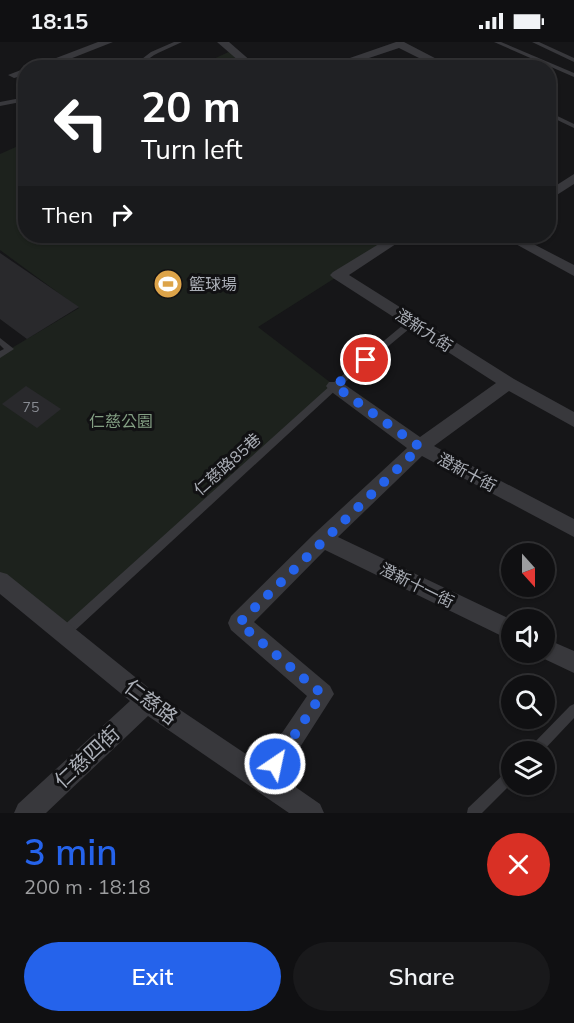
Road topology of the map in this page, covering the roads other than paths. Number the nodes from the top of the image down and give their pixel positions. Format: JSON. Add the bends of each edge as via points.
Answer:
{"nodes":[{"id":1,"x":108,"y":42,"type":"edge"},
{"id":2,"x":179,"y":42,"type":"edge"},
{"id":3,"x":222,"y":42,"type":"edge"},
{"id":4,"x":497,"y":42,"type":"edge"},
{"id":5,"x":536,"y":42,"type":"edge"},
{"id":6,"x":397,"y":43,"type":"edge"},
{"id":7,"x":57,"y":60,"type":"edge"},
{"id":8,"x":144,"y":60,"type":"edge"},
{"id":9,"x":244,"y":60,"type":"edge"},
{"id":10,"x":349,"y":60,"type":"edge"},
{"id":11,"x":433,"y":60,"type":"edge"},
{"id":12,"x":539,"y":60,"type":"edge"},
{"id":13,"x":574,"y":60,"type":"edge"},
{"id":14,"x":556,"y":67,"type":"edge"},
{"id":15,"x":574,"y":75,"type":"edge"},
{"id":16,"x":18,"y":101,"type":"edge"},
{"id":17,"x":0,"y":104,"type":"edge"},
{"id":18,"x":556,"y":117,"type":"edge"},
{"id":19,"x":574,"y":126,"type":"edge"},
{"id":20,"x":574,"y":178,"type":"edge"},
{"id":21,"x":556,"y":191,"type":"edge"},
{"id":22,"x":390,"y":243,"type":"edge"},
{"id":23,"x":521,"y":243,"type":"edge"},
{"id":24,"x":574,"y":271,"type":"edge"},
{"id":25,"x":412,"y":322,"type":"junction"},
{"id":26,"x":0,"y":341,"type":"edge"},
{"id":27,"x":0,"y":355,"type":"edge"},
{"id":28,"x":508,"y":383,"type":"junction"},
{"id":29,"x":335,"y":386,"type":"junction"},
{"id":30,"x":574,"y":420,"type":"edge"},
{"id":31,"x":420,"y":447,"type":"junction"},
{"id":32,"x":574,"y":529,"type":"edge"},
{"id":33,"x":322,"y":539,"type":"junction"},
{"id":34,"x":0,"y":581,"type":"edge"},
{"id":35,"x":501,"y":626,"type":"edge"},
{"id":36,"x":65,"y":632,"type":"junction"},
{"id":37,"x":555,"y":653,"type":"edge"},
{"id":38,"x":574,"y":662,"type":"edge"},
{"id":39,"x":147,"y":701,"type":"junction"},
{"id":40,"x":574,"y":710,"type":"edge"},
{"id":41,"x":544,"y":741,"type":"edge"},
{"id":42,"x":263,"y":782,"type":"junction"},
{"id":43,"x":501,"y":785,"type":"edge"},
{"id":44,"x":27,"y":813,"type":"edge"},
{"id":45,"x":311,"y":813,"type":"edge"},
{"id":46,"x":473,"y":813,"type":"edge"}],
"edges":[{"from":1,"to":7,"type":"street"},
{"from":2,"to":8,"type":"lane"},
{"from":3,"to":9,"type":"street"},
{"from":4,"to":12,"type":"lane"},
{"from":5,"to":13,"type":"lane"},
{"from":6,"to":10,"type":"street"},
{"from":6,"to":11,"type":"street"},
{"from":14,"to":15,"type":"lane"},
{"from":16,"to":17,"type":"lane"},
{"from":18,"to":19,"type":"lane"},
{"from":20,"to":21,"type":"street"},
{"from":22,"to":25,"type":"street","name":"澄新九街","via":[[338,275]]},
{"from":23,"to":24,"type":"street"},
{"from":25,"to":28,"type":"street","name":"澄新九街"},
{"from":25,"to":29,"type":"lane","name":"仁慈路85巷"},
{"from":26,"to":27,"type":"lane","via":[[10,349]]},
{"from":28,"to":30,"type":"street","name":"澄新九街"},
{"from":28,"to":31,"type":"street"},
{"from":29,"to":31,"type":"street","name":"澄新十街"},
{"from":29,"to":36,"type":"lane","name":"仁慈路85巷"},
{"from":31,"to":32,"type":"street","name":"澄新十街"},
{"from":31,"to":33,"type":"street"},
{"from":33,"to":35,"type":"street","name":"澄新十一街"},
{"from":33,"to":42,"type":"street","via":[[239,623],[322,694]]},
{"from":34,"to":36,"type":"street","name":"仁慈路"},
{"from":36,"to":39,"type":"street","name":"仁慈路"},
{"from":37,"to":38,"type":"street"},
{"from":39,"to":42,"type":"street","name":"仁慈路"},
{"from":39,"to":44,"type":"street","name":"仁慈四街"},
{"from":40,"to":41,"type":"lane"},
{"from":42,"to":45,"type":"street","name":"仁慈路"},
{"from":43,"to":46,"type":"lane"}]}
